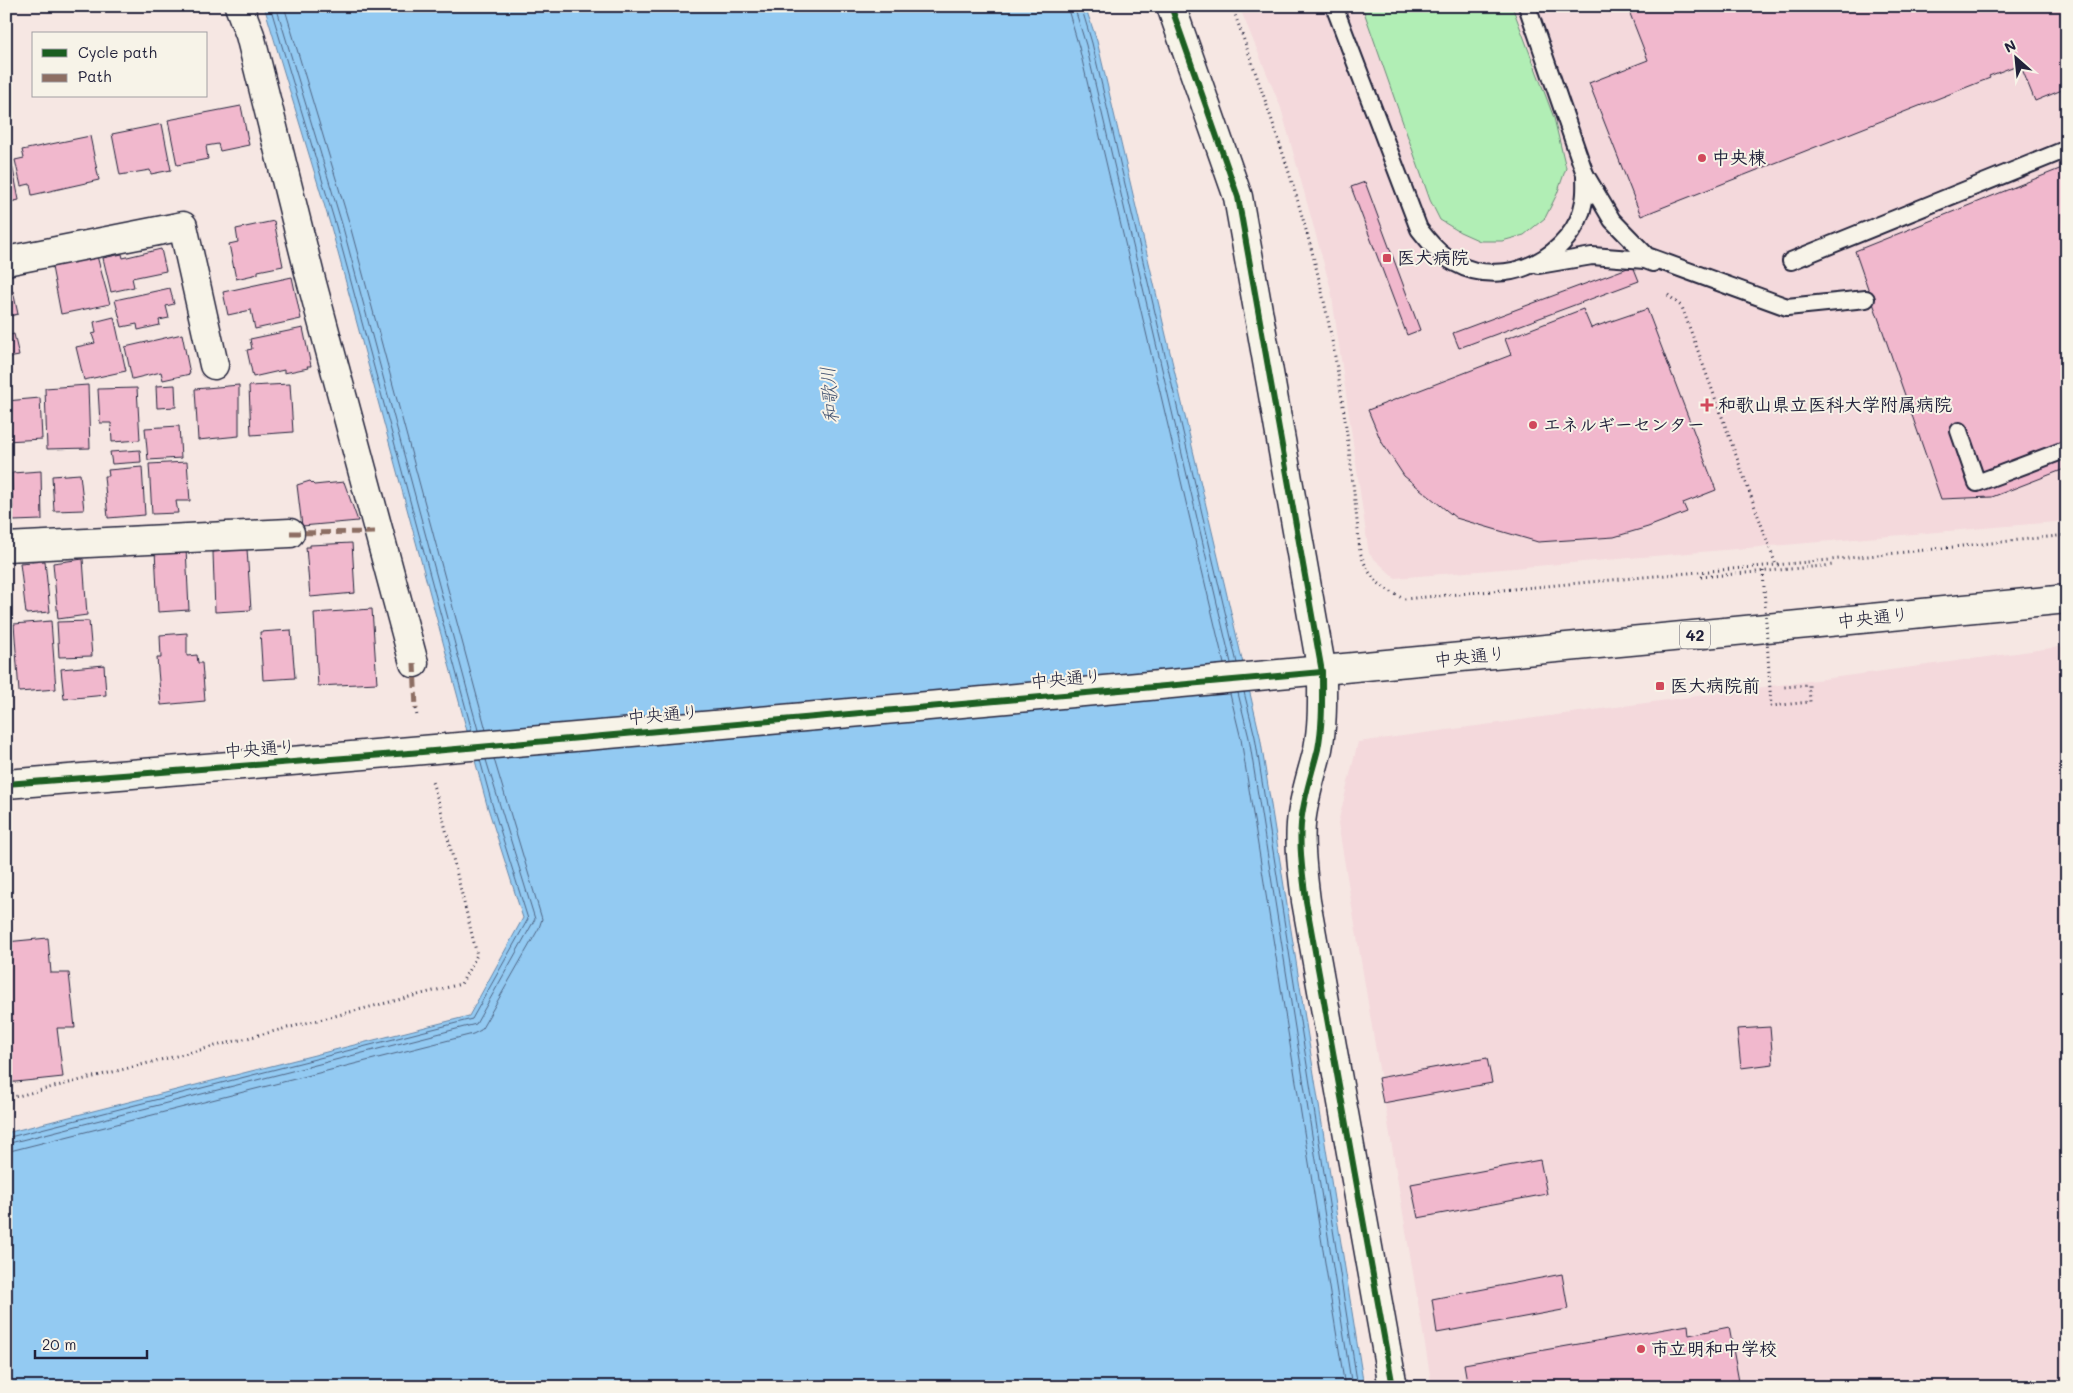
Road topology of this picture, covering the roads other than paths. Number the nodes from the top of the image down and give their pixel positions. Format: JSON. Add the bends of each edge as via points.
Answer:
{"nodes":[{"id":1,"x":239,"y":6,"type":"edge"},
{"id":2,"x":1171,"y":6,"type":"edge"},
{"id":3,"x":1334,"y":6,"type":"edge"},
{"id":4,"x":1527,"y":6,"type":"edge"},
{"id":5,"x":2067,"y":150,"type":"edge"},
{"id":6,"x":1585,"y":174,"type":"junction"},
{"id":7,"x":6,"y":261,"type":"edge"},
{"id":8,"x":1791,"y":261,"type":"dead end"},
{"id":9,"x":1532,"y":266,"type":"junction"},
{"id":10,"x":214,"y":365,"type":"dead end"},
{"id":11,"x":1959,"y":431,"type":"dead end"},
{"id":12,"x":2067,"y":449,"type":"edge"},
{"id":13,"x":290,"y":533,"type":"dead end"},
{"id":14,"x":6,"y":547,"type":"edge"},
{"id":15,"x":2067,"y":599,"type":"edge"},
{"id":16,"x":414,"y":663,"type":"dead end"},
{"id":17,"x":1322,"y":672,"type":"junction"},
{"id":18,"x":6,"y":784,"type":"edge"},
{"id":19,"x":1393,"y":1387,"type":"edge"}],
"edges":[{"from":1,"to":16,"type":"main road","via":[[250,35],[310,276]]},
{"from":2,"to":17,"type":"main road","via":[[1238,196]]},
{"from":3,"to":9,"type":"lane","via":[[1419,229],[1436,250],[1457,264],[1481,272],[1507,273]]},
{"from":4,"to":6,"type":"lane"},
{"from":5,"to":8,"type":"lane"},
{"from":6,"to":9,"type":"lane","via":[[1584,201],[1574,228],[1556,250]]},
{"from":6,"to":9,"type":"lane","via":[[1612,220],[1647,256],[1787,307],[1865,300],[1786,311],[1645,260],[1592,256]]},
{"from":7,"to":10,"type":"main road","via":[[183,226]]},
{"from":11,"to":12,"type":"lane","via":[[1977,483]]},
{"from":13,"to":14,"type":"main road"},
{"from":15,"to":17,"type":"main road","name":"中央通り","number":"42"},
{"from":17,"to":18,"type":"main road","name":"中央通り","number":"42","via":[[454,749]]},
{"from":17,"to":19,"type":"main road","via":[[1321,728],[1301,826],[1302,863],[1306,901]]}]}
